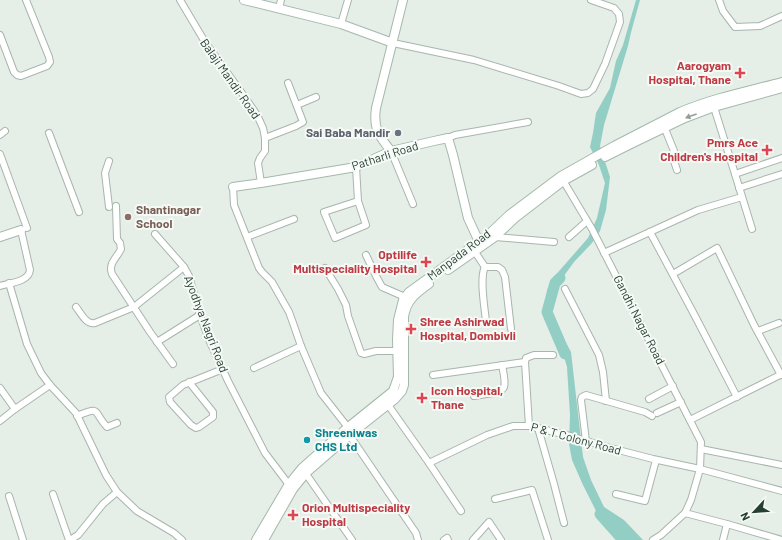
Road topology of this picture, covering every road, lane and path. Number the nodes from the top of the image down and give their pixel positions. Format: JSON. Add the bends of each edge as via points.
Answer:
{"nodes":[{"id":1,"x":26,"y":0,"type":"edge"},
{"id":2,"x":180,"y":0,"type":"edge"},
{"id":3,"x":244,"y":0,"type":"edge"},
{"id":4,"x":282,"y":0,"type":"edge"},
{"id":5,"x":348,"y":0,"type":"edge"},
{"id":6,"x":403,"y":0,"type":"edge"},
{"id":7,"x":591,"y":0,"type":"edge"},
{"id":8,"x":719,"y":0,"type":"edge"},
{"id":9,"x":262,"y":2,"type":"edge"},
{"id":10,"x":279,"y":8,"type":"junction"},
{"id":11,"x":782,"y":16,"type":"edge"},
{"id":12,"x":341,"y":24,"type":"junction"},
{"id":13,"x":0,"y":35,"type":"edge"},
{"id":14,"x":393,"y":43,"type":"junction"},
{"id":15,"x":782,"y":82,"type":"edge"},
{"id":16,"x":288,"y":83,"type":"dead end"},
{"id":17,"x":782,"y":88,"type":"edge"},
{"id":18,"x":757,"y":92,"type":"junction"},
{"id":19,"x":316,"y":97,"type":"dead end"},
{"id":20,"x":713,"y":104,"type":"junction"},
{"id":21,"x":297,"y":106,"type":"junction"},
{"id":22,"x":528,"y":122,"type":"dead end"},
{"id":23,"x":663,"y":124,"type":"junction"},
{"id":24,"x":49,"y":133,"type":"dead end"},
{"id":25,"x":265,"y":138,"type":"junction"},
{"id":26,"x":448,"y":138,"type":"junction"},
{"id":27,"x":391,"y":151,"type":"junction"},
{"id":28,"x":0,"y":154,"type":"edge"},
{"id":29,"x":782,"y":158,"type":"edge"},
{"id":30,"x":109,"y":160,"type":"dead end"},
{"id":31,"x":356,"y":167,"type":"junction"},
{"id":32,"x":676,"y":170,"type":"dead end"},
{"id":33,"x":735,"y":174,"type":"junction"},
{"id":34,"x":782,"y":174,"type":"edge"},
{"id":35,"x":562,"y":178,"type":"junction"},
{"id":36,"x":261,"y":183,"type":"junction"},
{"id":37,"x":233,"y":187,"type":"joint"},
{"id":38,"x":739,"y":188,"type":"junction"},
{"id":39,"x":742,"y":197,"type":"junction"},
{"id":40,"x":358,"y":201,"type":"junction"},
{"id":41,"x":413,"y":204,"type":"dead end"},
{"id":42,"x":79,"y":212,"type":"dead end"},
{"id":43,"x":294,"y":219,"type":"dead end"},
{"id":44,"x":588,"y":221,"type":"junction"},
{"id":45,"x":24,"y":229,"type":"junction"},
{"id":46,"x":752,"y":229,"type":"dead end"},
{"id":47,"x":650,"y":232,"type":"junction"},
{"id":48,"x":155,"y":234,"type":"dead end"},
{"id":49,"x":0,"y":237,"type":"edge"},
{"id":50,"x":247,"y":237,"type":"junction"},
{"id":51,"x":495,"y":237,"type":"junction"},
{"id":52,"x":569,"y":237,"type":"dead end"},
{"id":53,"x":554,"y":242,"type":"dead end"},
{"id":54,"x":478,"y":247,"type":"junction"},
{"id":55,"x":604,"y":253,"type":"junction"},
{"id":56,"x":366,"y":256,"type":"dead end"},
{"id":57,"x":485,"y":267,"type":"junction"},
{"id":58,"x":184,"y":268,"type":"junction"},
{"id":59,"x":325,"y":268,"type":"dead end"},
{"id":60,"x":672,"y":274,"type":"junction"},
{"id":61,"x":9,"y":284,"type":"junction"},
{"id":62,"x":0,"y":286,"type":"edge"},
{"id":63,"x":565,"y":289,"type":"dead end"},
{"id":64,"x":404,"y":302,"type":"junction"},
{"id":65,"x":76,"y":307,"type":"dead end"},
{"id":66,"x":134,"y":307,"type":"junction"},
{"id":67,"x":200,"y":315,"type":"junction"},
{"id":68,"x":486,"y":322,"type":"dead end"},
{"id":69,"x":779,"y":323,"type":"dead end"},
{"id":70,"x":511,"y":329,"type":"dead end"},
{"id":71,"x":758,"y":331,"type":"junction"},
{"id":72,"x":157,"y":342,"type":"junction"},
{"id":73,"x":301,"y":346,"type":"junction"},
{"id":74,"x":401,"y":351,"type":"junction"},
{"id":75,"x":553,"y":355,"type":"dead end"},
{"id":76,"x":525,"y":362,"type":"junction"},
{"id":77,"x":173,"y":364,"type":"dead end"},
{"id":78,"x":502,"y":365,"type":"junction"},
{"id":79,"x":254,"y":368,"type":"dead end"},
{"id":80,"x":223,"y":369,"type":"junction"},
{"id":81,"x":433,"y":375,"type":"dead end"},
{"id":82,"x":781,"y":375,"type":"edge"},
{"id":83,"x":189,"y":382,"type":"junction"},
{"id":84,"x":50,"y":385,"type":"junction"},
{"id":85,"x":673,"y":386,"type":"junction"},
{"id":86,"x":0,"y":388,"type":"edge"},
{"id":87,"x":474,"y":396,"type":"dead end"},
{"id":88,"x":737,"y":397,"type":"junction"},
{"id":89,"x":649,"y":399,"type":"dead end"},
{"id":90,"x":386,"y":401,"type":"junction"},
{"id":91,"x":606,"y":401,"type":"junction"},
{"id":92,"x":681,"y":402,"type":"junction"},
{"id":93,"x":15,"y":409,"type":"junction"},
{"id":94,"x":77,"y":416,"type":"junction"},
{"id":95,"x":690,"y":420,"type":"junction"},
{"id":96,"x":0,"y":421,"type":"edge"},
{"id":97,"x":117,"y":423,"type":"dead end"},
{"id":98,"x":528,"y":426,"type":"junction"},
{"id":99,"x":538,"y":428,"type":"junction"},
{"id":100,"x":348,"y":431,"type":"junction"},
{"id":101,"x":585,"y":440,"type":"junction"},
{"id":102,"x":701,"y":449,"type":"junction"},
{"id":103,"x":656,"y":460,"type":"junction"},
{"id":104,"x":429,"y":463,"type":"junction"},
{"id":105,"x":782,"y":465,"type":"edge"},
{"id":106,"x":700,"y":469,"type":"junction"},
{"id":107,"x":304,"y":470,"type":"junction"},
{"id":108,"x":291,"y":486,"type":"junction"},
{"id":109,"x":782,"y":491,"type":"edge"},
{"id":110,"x":117,"y":492,"type":"junction"},
{"id":111,"x":53,"y":494,"type":"dead end"},
{"id":112,"x":616,"y":494,"type":"dead end"},
{"id":113,"x":9,"y":496,"type":"dead end"},
{"id":114,"x":495,"y":499,"type":"dead end"},
{"id":115,"x":461,"y":511,"type":"dead end"},
{"id":116,"x":685,"y":513,"type":"junction"},
{"id":117,"x":564,"y":523,"type":"dead end"},
{"id":118,"x":727,"y":524,"type":"junction"},
{"id":119,"x":261,"y":539,"type":"edge"},
{"id":120,"x":23,"y":540,"type":"edge"},
{"id":121,"x":69,"y":540,"type":"edge"},
{"id":122,"x":182,"y":540,"type":"edge"},
{"id":123,"x":352,"y":540,"type":"edge"},
{"id":124,"x":418,"y":540,"type":"edge"},
{"id":125,"x":444,"y":540,"type":"edge"},
{"id":126,"x":448,"y":540,"type":"edge"},
{"id":127,"x":473,"y":540,"type":"edge"},
{"id":128,"x":501,"y":540,"type":"edge"},
{"id":129,"x":548,"y":540,"type":"edge"},
{"id":130,"x":653,"y":540,"type":"edge"},
{"id":131,"x":723,"y":540,"type":"edge"},
{"id":132,"x":782,"y":540,"type":"edge"}],
"edges":[{"from":1,"to":13,"type":"street","via":[[50,62],[47,66],[21,76],[17,75]]},
{"from":2,"to":25,"type":"street","name":"Balaji Mandir Road","via":[[205,42],[257,115]]},
{"from":3,"to":9,"type":"main road"},
{"from":4,"to":10,"type":"street"},
{"from":5,"to":12,"type":"street"},
{"from":6,"to":14,"type":"main road"},
{"from":7,"to":14,"type":"street","via":[[614,8],[619,14],[620,22],[605,64],[588,94],[581,94],[474,60]]},
{"from":8,"to":11,"type":"street","via":[[723,11],[735,27],[760,26]]},
{"from":9,"to":10,"type":"main road"},
{"from":10,"to":12,"type":"main road"},
{"from":12,"to":14,"type":"main road"},
{"from":14,"to":27,"type":"main road","via":[[375,118],[376,129]]},
{"from":15,"to":18,"type":"main road","name":"Manpada Road"},
{"from":16,"to":21,"type":"street"},
{"from":17,"to":18,"type":"main road","name":"Manpada Road"},
{"from":18,"to":20,"type":"main road","name":"Manpada Road"},
{"from":19,"to":21,"type":"street"},
{"from":20,"to":23,"type":"main road","name":"Manpada Road","via":[[692,107]]},
{"from":20,"to":33,"type":"street"},
{"from":21,"to":25,"type":"street","via":[[302,123]]},
{"from":22,"to":26,"type":"street"},
{"from":23,"to":32,"type":"street","via":[[674,151],[672,155]]},
{"from":23,"to":35,"type":"main road","name":"Manpada Road"},
{"from":24,"to":42,"type":"street"},
{"from":25,"to":36,"type":"street","via":[[265,151],[258,163]]},
{"from":26,"to":27,"type":"main road","name":"Patharli Road"},
{"from":26,"to":54,"type":"main road"},
{"from":27,"to":31,"type":"main road","name":"Patharli Road"},
{"from":27,"to":41,"type":"street"},
{"from":28,"to":45,"type":"street"},
{"from":29,"to":33,"type":"street"},
{"from":30,"to":66,"type":"street","via":[[105,173],[121,249],[110,269]]},
{"from":31,"to":36,"type":"main road","name":"Patharli Road"},
{"from":31,"to":40,"type":"street"},
{"from":33,"to":38,"type":"street"},
{"from":34,"to":38,"type":"street"},
{"from":35,"to":44,"type":"street","name":"Gandhi Nagar Road"},
{"from":35,"to":51,"type":"main road","name":"Manpada Road"},
{"from":35,"to":54,"type":"main road","name":"Manpada Road","via":[[509,215]]},
{"from":36,"to":37,"type":"main road","name":"Patharli Road"},
{"from":37,"to":50,"type":"street","via":[[234,205]]},
{"from":38,"to":39,"type":"street"},
{"from":39,"to":46,"type":"street"},
{"from":39,"to":47,"type":"street","via":[[698,210]]},
{"from":40,"to":40,"type":"street","via":[[366,225],[335,238],[324,212]]},
{"from":43,"to":50,"type":"street"},
{"from":44,"to":52,"type":"street"},
{"from":44,"to":55,"type":"street","name":"Gandhi Nagar Road"},
{"from":45,"to":49,"type":"main road"},
{"from":45,"to":61,"type":"street","via":[[30,270],[23,280]]},
{"from":47,"to":55,"type":"street"},
{"from":47,"to":60,"type":"street"},
{"from":48,"to":58,"type":"street"},
{"from":50,"to":73,"type":"street","via":[[259,268],[272,282],[289,312]]},
{"from":51,"to":53,"type":"street"},
{"from":51,"to":54,"type":"main road","name":"Manpada Road"},
{"from":54,"to":57,"type":"street"},
{"from":54,"to":64,"type":"main road","name":"Manpada Road"},
{"from":55,"to":85,"type":"street","name":"Gandhi Nagar Road"},
{"from":56,"to":64,"type":"street","via":[[382,287]]},
{"from":57,"to":68,"type":"street","via":[[482,280]]},
{"from":57,"to":70,"type":"street","via":[[498,267],[505,277]]},
{"from":58,"to":66,"type":"street","name":"Ayodhya Nagri Road"},
{"from":58,"to":67,"type":"street","name":"Ayodhya Nagri Road","via":[[189,276]]},
{"from":59,"to":74,"type":"street","via":[[346,305],[361,353]]},
{"from":60,"to":71,"type":"street","via":[[717,248]]},
{"from":60,"to":88,"type":"street"},
{"from":61,"to":62,"type":"street"},
{"from":61,"to":84,"type":"street","via":[[27,344]]},
{"from":63,"to":91,"type":"street","via":[[599,355]]},
{"from":64,"to":74,"type":"main road"},
{"from":65,"to":66,"type":"street","name":"Ayodhya Nagri Road","via":[[91,324]]},
{"from":66,"to":72,"type":"street"},
{"from":67,"to":72,"type":"street"},
{"from":67,"to":80,"type":"street","name":"Ayodhya Nagri Road"},
{"from":69,"to":71,"type":"street"},
{"from":71,"to":82,"type":"street"},
{"from":72,"to":77,"type":"street"},
{"from":73,"to":79,"type":"street"},
{"from":73,"to":100,"type":"street","via":[[321,393]]},
{"from":74,"to":90,"type":"main road","via":[[404,373],[399,395]]},
{"from":75,"to":76,"type":"street","via":[[534,355],[526,358]]},
{"from":76,"to":78,"type":"street"},
{"from":76,"to":98,"type":"street"},
{"from":78,"to":81,"type":"street"},
{"from":78,"to":87,"type":"street","via":[[504,388],[499,392]]},
{"from":80,"to":83,"type":"street"},
{"from":80,"to":108,"type":"street","name":"Ayodhya Nagri Road","via":[[265,453]]},
{"from":82,"to":88,"type":"street"},
{"from":83,"to":83,"type":"street","via":[[177,389],[169,399],[196,428],[213,417],[213,412]]},
{"from":84,"to":93,"type":"street"},
{"from":84,"to":94,"type":"street"},
{"from":85,"to":89,"type":"street"},
{"from":85,"to":92,"type":"street","name":"Gandhi Nagar Road"},
{"from":86,"to":93,"type":"street"},
{"from":88,"to":95,"type":"street"},
{"from":90,"to":100,"type":"main road"},
{"from":90,"to":104,"type":"street"},
{"from":91,"to":92,"type":"street","via":[[654,414]]},
{"from":91,"to":101,"type":"street","via":[[586,395],[582,397]]},
{"from":92,"to":95,"type":"street","name":"Gandhi Nagar Road"},
{"from":93,"to":96,"type":"street"},
{"from":94,"to":97,"type":"street","via":[[94,410],[107,427]]},
{"from":94,"to":110,"type":"street"},
{"from":95,"to":102,"type":"street","name":"Gandhi Nagar Road","via":[[701,442]]},
{"from":98,"to":99,"type":"street","name":"P & T Colony Road"},
{"from":98,"to":104,"type":"street","name":"P & T Colony Road","via":[[512,426],[487,435]]},
{"from":99,"to":101,"type":"street","name":"P & T Colony Road"},
{"from":99,"to":117,"type":"street"},
{"from":100,"to":107,"type":"main road"},
{"from":100,"to":124,"type":"street","via":[[416,533]]},
{"from":101,"to":103,"type":"street","name":"P & T Colony Road"},
{"from":102,"to":105,"type":"street"},
{"from":102,"to":106,"type":"street","name":"Gandhi Nagar Road"},
{"from":103,"to":106,"type":"street","name":"P & T Colony Road"},
{"from":103,"to":112,"type":"street","via":[[645,501]]},
{"from":104,"to":115,"type":"street"},
{"from":106,"to":109,"type":"street","name":"P & T Colony Road"},
{"from":106,"to":116,"type":"street","name":"Gandhi Nagar Road"},
{"from":107,"to":108,"type":"main road"},
{"from":107,"to":123,"type":"street"},
{"from":108,"to":119,"type":"main road"},
{"from":110,"to":121,"type":"street","via":[[103,504],[78,535]]},
{"from":110,"to":122,"type":"street","via":[[137,510],[174,532]]},
{"from":111,"to":121,"type":"street"},
{"from":113,"to":120,"type":"street"},
{"from":114,"to":129,"type":"street","via":[[532,490]]},
{"from":116,"to":118,"type":"street"},
{"from":116,"to":130,"type":"street"},
{"from":118,"to":131,"type":"street"},
{"from":118,"to":132,"type":"street"},
{"from":125,"to":126,"type":"street"},
{"from":127,"to":128,"type":"street","via":[[489,522]]}]}
